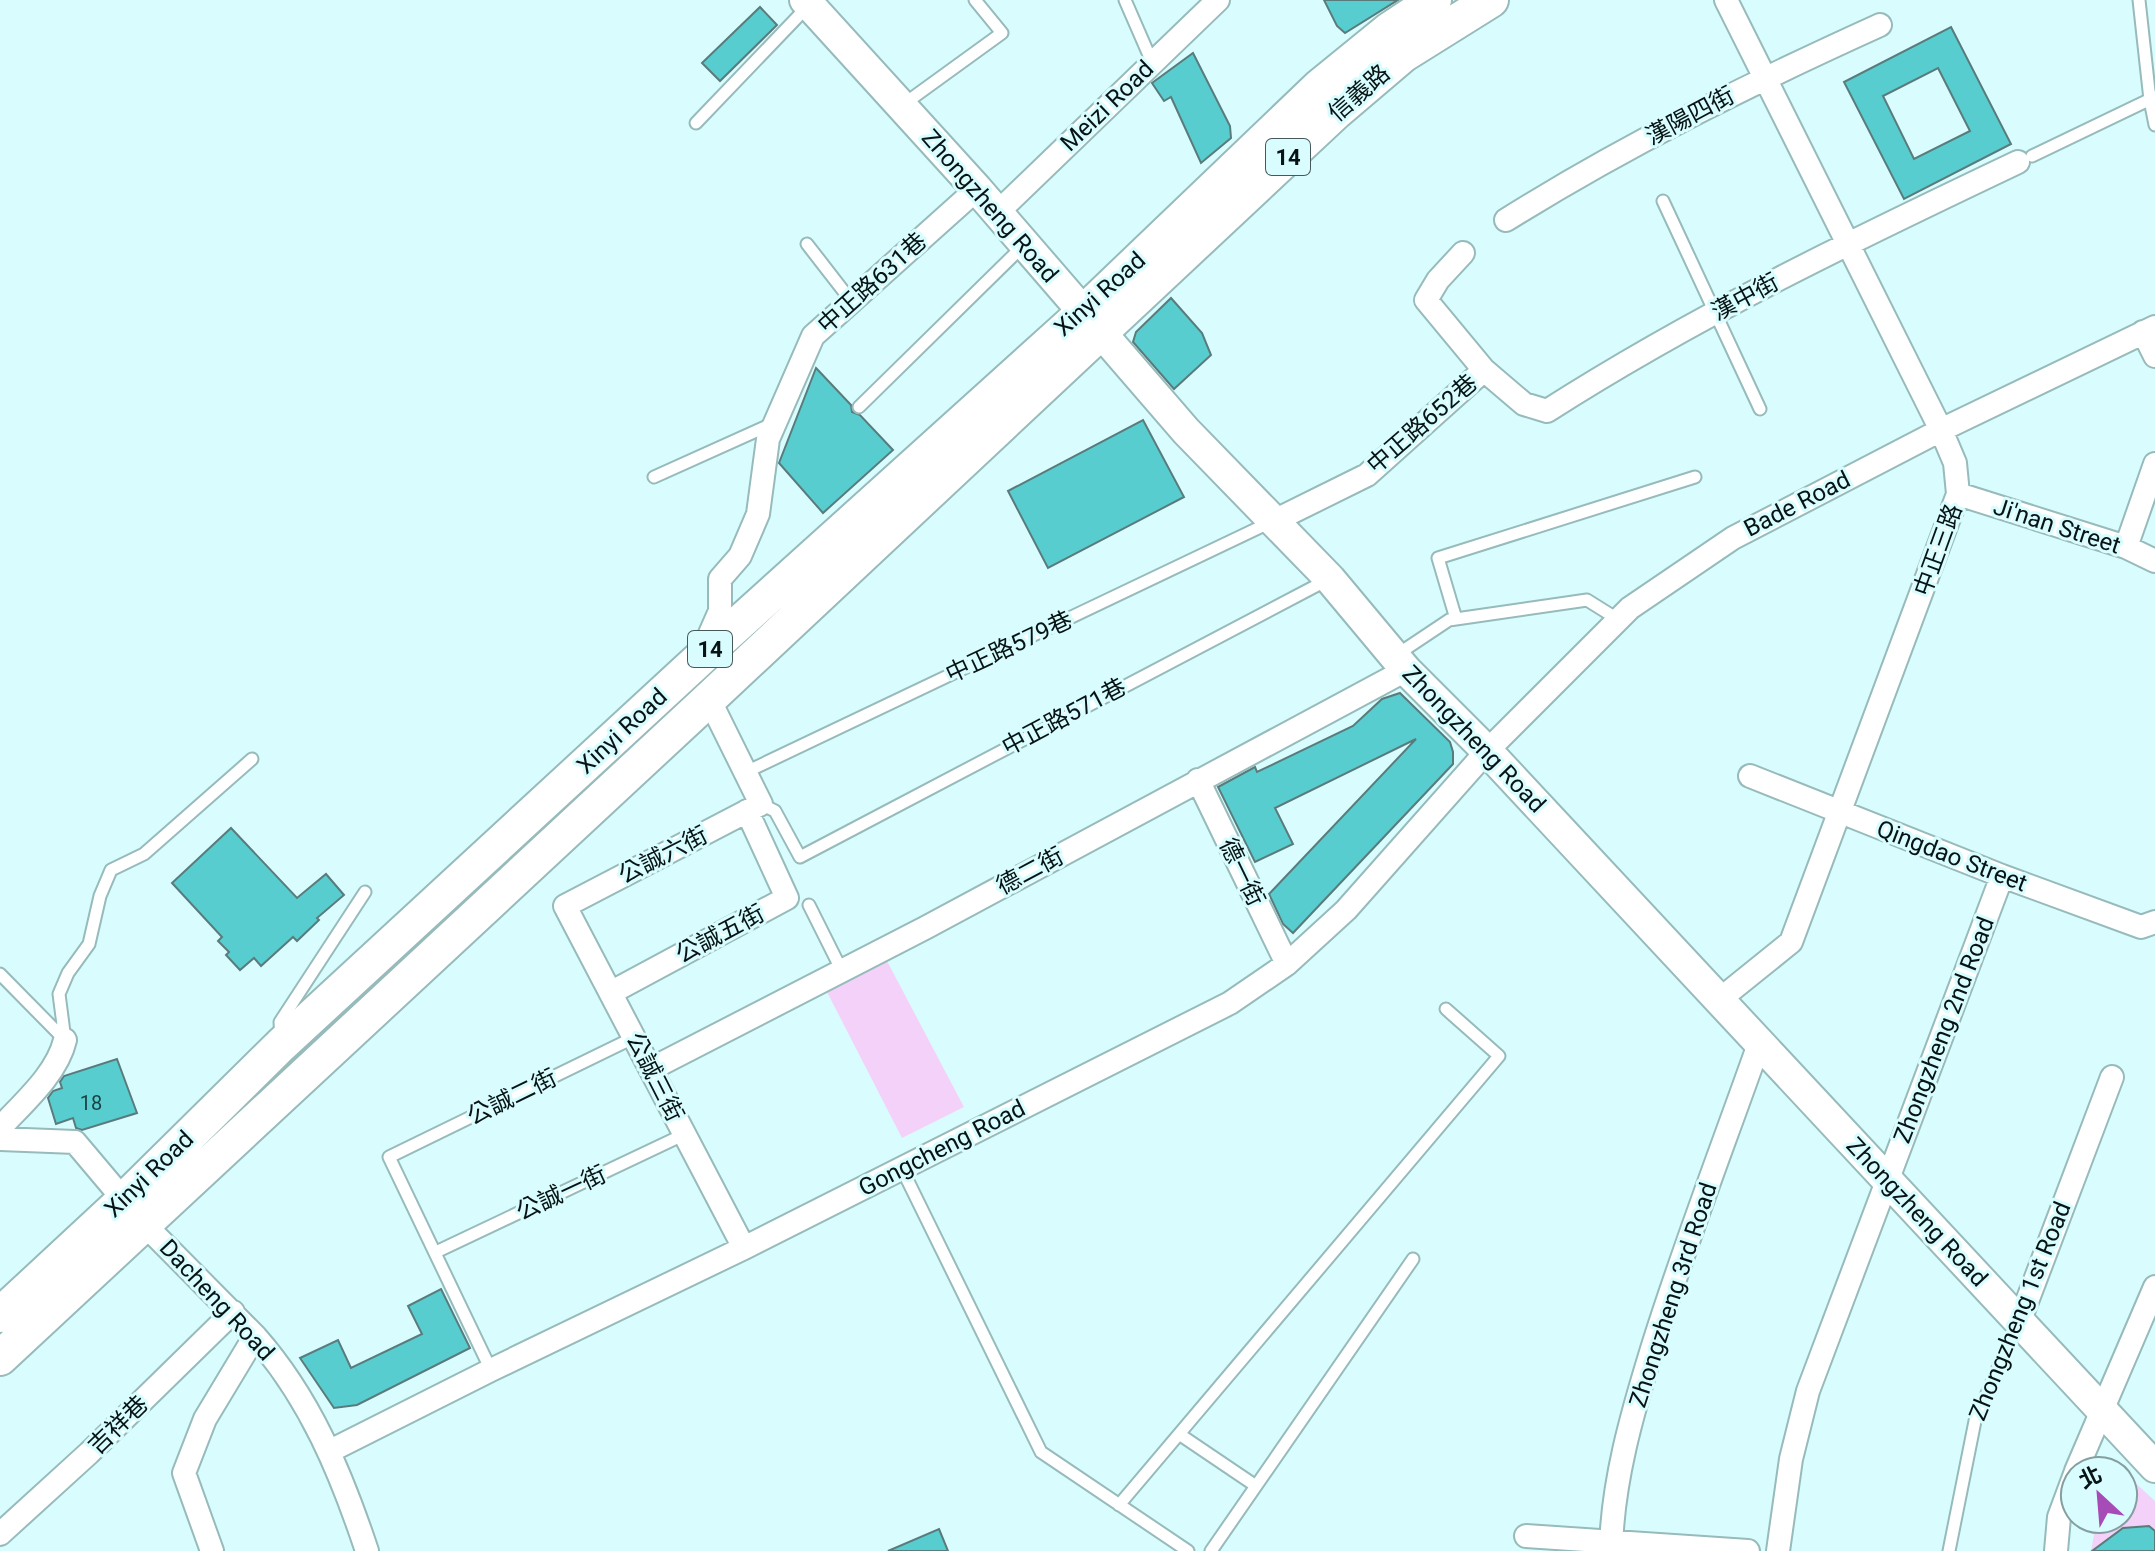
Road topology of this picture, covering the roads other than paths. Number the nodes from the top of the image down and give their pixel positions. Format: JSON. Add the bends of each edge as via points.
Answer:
{"nodes":[{"id":1,"x":975,"y":0,"type":"edge"},
{"id":2,"x":1125,"y":0,"type":"edge"},
{"id":3,"x":1218,"y":0,"type":"edge"},
{"id":4,"x":1434,"y":0,"type":"edge"},
{"id":5,"x":1491,"y":0,"type":"edge"},
{"id":6,"x":1726,"y":0,"type":"edge"},
{"id":7,"x":2139,"y":0,"type":"edge"},
{"id":8,"x":807,"y":2,"type":"edge"},
{"id":9,"x":1880,"y":25,"type":"dead end"},
{"id":10,"x":1152,"y":62,"type":"junction"},
{"id":11,"x":1765,"y":77,"type":"junction"},
{"id":12,"x":2152,"y":99,"type":"edge"},
{"id":13,"x":902,"y":106,"type":"junction"},
{"id":14,"x":696,"y":123,"type":"dead end"},
{"id":15,"x":2155,"y":125,"type":"edge"},
{"id":16,"x":2025,"y":159,"type":"joint"},
{"id":17,"x":977,"y":189,"type":"junction"},
{"id":18,"x":1663,"y":201,"type":"dead end"},
{"id":19,"x":997,"y":213,"type":"junction"},
{"id":20,"x":1506,"y":220,"type":"dead end"},
{"id":21,"x":1847,"y":243,"type":"junction"},
{"id":22,"x":807,"y":244,"type":"dead end"},
{"id":23,"x":1025,"y":244,"type":"junction"},
{"id":24,"x":1463,"y":253,"type":"dead end"},
{"id":25,"x":852,"y":302,"type":"junction"},
{"id":26,"x":1715,"y":314,"type":"junction"},
{"id":27,"x":1092,"y":323,"type":"junction"},
{"id":28,"x":2149,"y":330,"type":"edge"},
{"id":29,"x":2155,"y":356,"type":"edge"},
{"id":30,"x":1484,"y":370,"type":"junction"},
{"id":31,"x":859,"y":407,"type":"dead end"},
{"id":32,"x":1760,"y":409,"type":"dead end"},
{"id":33,"x":775,"y":422,"type":"junction"},
{"id":34,"x":1941,"y":430,"type":"junction"},
{"id":35,"x":2155,"y":464,"type":"edge"},
{"id":36,"x":654,"y":477,"type":"dead end"},
{"id":37,"x":1695,"y":477,"type":"dead end"},
{"id":38,"x":1958,"y":494,"type":"junction"},
{"id":39,"x":1274,"y":521,"type":"junction"},
{"id":40,"x":2126,"y":547,"type":"junction"},
{"id":41,"x":2155,"y":561,"type":"edge"},
{"id":42,"x":1330,"y":579,"type":"junction"},
{"id":43,"x":1456,"y":619,"type":"junction"},
{"id":44,"x":1619,"y":620,"type":"junction"},
{"id":45,"x":698,"y":660,"type":"junction"},
{"id":46,"x":1400,"y":663,"type":"junction"},
{"id":47,"x":709,"y":699,"type":"junction"},
{"id":48,"x":602,"y":749,"type":"junction"},
{"id":49,"x":1487,"y":751,"type":"junction"},
{"id":50,"x":252,"y":759,"type":"dead end"},
{"id":51,"x":744,"y":773,"type":"junction"},
{"id":52,"x":1750,"y":776,"type":"dead end"},
{"id":53,"x":626,"y":777,"type":"junction"},
{"id":54,"x":1198,"y":780,"type":"junction"},
{"id":55,"x":754,"y":808,"type":"junction"},
{"id":56,"x":1841,"y":813,"type":"junction"},
{"id":57,"x":2002,"y":876,"type":"junction"},
{"id":58,"x":365,"y":892,"type":"dead end"},
{"id":59,"x":809,"y":905,"type":"dead end"},
{"id":60,"x":565,"y":906,"type":"joint"},
{"id":61,"x":2155,"y":922,"type":"edge"},
{"id":62,"x":1287,"y":964,"type":"junction"},
{"id":63,"x":842,"y":971,"type":"junction"},
{"id":64,"x":0,"y":974,"type":"edge"},
{"id":65,"x":612,"y":992,"type":"junction"},
{"id":66,"x":1719,"y":1000,"type":"junction"},
{"id":67,"x":1446,"y":1009,"type":"dead end"},
{"id":68,"x":635,"y":1037,"type":"junction"},
{"id":69,"x":65,"y":1040,"type":"junction"},
{"id":70,"x":1759,"y":1044,"type":"junction"},
{"id":71,"x":281,"y":1045,"type":"junction"},
{"id":72,"x":651,"y":1069,"type":"junction"},
{"id":73,"x":2112,"y":1077,"type":"dead end"},
{"id":74,"x":0,"y":1128,"type":"edge"},
{"id":75,"x":685,"y":1134,"type":"junction"},
{"id":76,"x":0,"y":1139,"type":"edge"},
{"id":77,"x":902,"y":1169,"type":"junction"},
{"id":78,"x":1888,"y":1180,"type":"junction"},
{"id":79,"x":135,"y":1212,"type":"junction"},
{"id":80,"x":744,"y":1248,"type":"junction"},
{"id":81,"x":436,"y":1252,"type":"junction"},
{"id":82,"x":1413,"y":1259,"type":"dead end"},
{"id":83,"x":2155,"y":1287,"type":"edge"},
{"id":84,"x":233,"y":1312,"type":"junction"},
{"id":85,"x":0,"y":1315,"type":"edge"},
{"id":86,"x":2020,"y":1320,"type":"junction"},
{"id":87,"x":255,"y":1336,"type":"junction"},
{"id":88,"x":0,"y":1358,"type":"edge"},
{"id":89,"x":491,"y":1370,"type":"junction"},
{"id":90,"x":2102,"y":1412,"type":"junction"},
{"id":91,"x":1179,"y":1434,"type":"junction"},
{"id":92,"x":330,"y":1451,"type":"junction"},
{"id":93,"x":2084,"y":1455,"type":"edge"},
{"id":94,"x":2155,"y":1467,"type":"edge"},
{"id":95,"x":1256,"y":1486,"type":"junction"},
{"id":96,"x":1119,"y":1505,"type":"junction"},
{"id":97,"x":2059,"y":1517,"type":"edge"},
{"id":98,"x":0,"y":1534,"type":"edge"},
{"id":99,"x":1526,"y":1536,"type":"dead end"},
{"id":100,"x":1611,"y":1545,"type":"edge"},
{"id":101,"x":212,"y":1551,"type":"edge"},
{"id":102,"x":367,"y":1551,"type":"edge"},
{"id":103,"x":1188,"y":1551,"type":"edge"},
{"id":104,"x":1211,"y":1551,"type":"edge"},
{"id":105,"x":1748,"y":1551,"type":"edge"},
{"id":106,"x":1778,"y":1551,"type":"edge"},
{"id":107,"x":1949,"y":1551,"type":"edge"},
{"id":108,"x":2056,"y":1551,"type":"edge"}],
"edges":[{"from":1,"to":13,"type":"lane","via":[[1002,33]]},
{"from":2,"to":10,"type":"lane"},
{"from":3,"to":10,"type":"street","name":"Meizi Road"},
{"from":4,"to":27,"type":"main road","name":"Xinyi Road","number":"14","via":[[1319,87]]},
{"from":5,"to":27,"type":"main road","name":"信義路","number":"14","via":[[1403,55]]},
{"from":6,"to":11,"type":"street","name":"中正三路"},
{"from":7,"to":12,"type":"lane"},
{"from":8,"to":13,"type":"street","name":"Zhongzheng Road"},
{"from":8,"to":14,"type":"lane"},
{"from":9,"to":11,"type":"street","name":"漢陽四街"},
{"from":10,"to":19,"type":"street","name":"Meizi Road"},
{"from":11,"to":20,"type":"street","name":"漢陽四街","via":[[1580,174]]},
{"from":11,"to":21,"type":"street","name":"中正三路"},
{"from":12,"to":15,"type":"lane"},
{"from":12,"to":16,"type":"lane"},
{"from":13,"to":17,"type":"street","name":"Zhongzheng Road"},
{"from":16,"to":21,"type":"street","name":"漢中街"},
{"from":17,"to":19,"type":"street","name":"Zhongzheng Road"},
{"from":17,"to":25,"type":"street","name":"中正路631巷"},
{"from":18,"to":26,"type":"lane"},
{"from":19,"to":23,"type":"street","name":"Zhongzheng Road"},
{"from":21,"to":26,"type":"street","name":"漢中街"},
{"from":21,"to":34,"type":"street","name":"中正三路"},
{"from":22,"to":25,"type":"lane"},
{"from":23,"to":27,"type":"street","name":"Zhongzheng Road"},
{"from":23,"to":31,"type":"lane"},
{"from":24,"to":30,"type":"street","via":[[1426,300]]},
{"from":25,"to":33,"type":"street","name":"中正路631巷","via":[[813,336]]},
{"from":26,"to":30,"type":"street","name":"漢中街","via":[[1615,367],[1547,411],[1524,404]]},
{"from":26,"to":32,"type":"lane"},
{"from":27,"to":39,"type":"street","name":"Zhongzheng Road"},
{"from":27,"to":45,"type":"main road","name":"Xinyi Road","number":"14"},
{"from":27,"to":47,"type":"main road","name":"Xinyi Road","number":"14"},
{"from":28,"to":29,"type":"street"},
{"from":28,"to":34,"type":"street","name":"Bade Road"},
{"from":30,"to":39,"type":"street","name":"中正路652巷","via":[[1367,475]]},
{"from":33,"to":36,"type":"lane"},
{"from":33,"to":45,"type":"street","name":"中正路631巷","via":[[758,514],[740,556],[720,579],[720,611]]},
{"from":34,"to":38,"type":"street","name":"中正三路","via":[[1955,463]]},
{"from":34,"to":44,"type":"street","name":"Bade Road","via":[[1733,538]]},
{"from":35,"to":40,"type":"street"},
{"from":37,"to":43,"type":"lane","via":[[1438,558]]},
{"from":38,"to":40,"type":"street","name":"Ji'nan Street"},
{"from":38,"to":56,"type":"street","name":"中正三路"},
{"from":39,"to":42,"type":"street","name":"Zhongzheng Road"},
{"from":39,"to":51,"type":"lane","name":"中正路579巷"},
{"from":40,"to":41,"type":"street","name":"Ji'nan Street"},
{"from":42,"to":46,"type":"street","name":"Zhongzheng Road"},
{"from":42,"to":55,"type":"lane","name":"中正路571巷","via":[[800,857],[775,811]]},
{"from":43,"to":44,"type":"lane","via":[[1587,600]]},
{"from":43,"to":46,"type":"lane"},
{"from":44,"to":49,"type":"street","name":"Bade Road"},
{"from":45,"to":48,"type":"main road","name":"Xinyi Road","number":"14"},
{"from":46,"to":49,"type":"street","name":"Zhongzheng Road"},
{"from":46,"to":54,"type":"street","name":"德二街"},
{"from":47,"to":51,"type":"street"},
{"from":47,"to":53,"type":"main road","name":"Xinyi Road","number":"14"},
{"from":48,"to":53,"type":"main road"},
{"from":48,"to":71,"type":"main road","name":"Xinyi Road","number":"14"},
{"from":49,"to":62,"type":"street","name":"Gongcheng Road","via":[[1346,910]]},
{"from":49,"to":66,"type":"street","name":"Zhongzheng Road"},
{"from":50,"to":69,"type":"lane","via":[[144,854],[111,870],[89,944],[59,994]]},
{"from":51,"to":55,"type":"street"},
{"from":52,"to":56,"type":"street","name":"Qingdao Street"},
{"from":53,"to":79,"type":"main road","name":"Xinyi Road","number":"14"},
{"from":54,"to":62,"type":"street","name":"德一街"},
{"from":54,"to":63,"type":"street","name":"德二街"},
{"from":55,"to":60,"type":"street","name":"公誠六街"},
{"from":55,"to":65,"type":"street","name":"公誠五街","via":[[787,898]]},
{"from":56,"to":57,"type":"street","name":"Qingdao Street"},
{"from":56,"to":66,"type":"street","name":"中正三路","via":[[1791,942]]},
{"from":57,"to":61,"type":"street","name":"Qingdao Street","via":[[2141,927]]},
{"from":57,"to":78,"type":"street","name":"Zhongzheng 2nd Road"},
{"from":58,"to":71,"type":"lane","via":[[280,1022]]},
{"from":59,"to":63,"type":"lane"},
{"from":60,"to":65,"type":"street","name":"公誠三街"},
{"from":62,"to":77,"type":"street","name":"Gongcheng Road","via":[[1230,1003]]},
{"from":63,"to":72,"type":"street","name":"德二街"},
{"from":64,"to":69,"type":"lane"},
{"from":65,"to":68,"type":"street","name":"公誠三街"},
{"from":66,"to":70,"type":"street","name":"Zhongzheng Road"},
{"from":67,"to":91,"type":"lane","via":[[1499,1056]]},
{"from":68,"to":72,"type":"street","name":"公誠三街"},
{"from":68,"to":81,"type":"lane","name":"公誠二街","via":[[389,1157]]},
{"from":69,"to":74,"type":"street","via":[[62,1053]]},
{"from":70,"to":78,"type":"street","name":"Zhongzheng Road"},
{"from":70,"to":100,"type":"street","name":"Zhongzheng 3rd Road","via":[[1634,1409]]},
{"from":71,"to":79,"type":"main road","name":"Xinyi Road","number":"14"},
{"from":72,"to":75,"type":"street","name":"公誠三街"},
{"from":73,"to":86,"type":"street","name":"Zhongzheng 1st Road"},
{"from":75,"to":80,"type":"street","name":"公誠三街"},
{"from":75,"to":81,"type":"lane","name":"公誠一街"},
{"from":76,"to":79,"type":"street","name":"Dacheng Road","via":[[75,1142]]},
{"from":77,"to":80,"type":"street","name":"Gongcheng Road"},
{"from":77,"to":96,"type":"lane","via":[[1041,1452]]},
{"from":78,"to":86,"type":"street","name":"Zhongzheng Road"},
{"from":78,"to":106,"type":"street","name":"Zhongzheng 2nd Road","via":[[1808,1391],[1791,1459]]},
{"from":79,"to":84,"type":"street","name":"Dacheng Road"},
{"from":79,"to":85,"type":"main road","name":"Xinyi Road","number":"14"},
{"from":79,"to":88,"type":"main road","name":"Xinyi Road","number":"14"},
{"from":80,"to":89,"type":"street","name":"Gongcheng Road"},
{"from":81,"to":89,"type":"lane"},
{"from":82,"to":95,"type":"lane"},
{"from":83,"to":90,"type":"street"},
{"from":84,"to":87,"type":"street","name":"Dacheng Road"},
{"from":84,"to":98,"type":"street","name":"吉祥巷"},
{"from":86,"to":90,"type":"street","name":"Zhongzheng Road"},
{"from":86,"to":107,"type":"lane","name":"Zhongzheng 1st Road","via":[[1975,1421]]},
{"from":87,"to":92,"type":"street","name":"Dacheng Road"},
{"from":87,"to":101,"type":"street","via":[[205,1419],[184,1473]]},
{"from":89,"to":92,"type":"street","name":"Gongcheng Road"},
{"from":90,"to":93,"type":"street"},
{"from":90,"to":94,"type":"street","name":"Zhongzheng Road"},
{"from":91,"to":95,"type":"lane"},
{"from":91,"to":96,"type":"lane"},
{"from":92,"to":102,"type":"street","name":"Dacheng Road"},
{"from":95,"to":104,"type":"lane"},
{"from":96,"to":103,"type":"lane"},
{"from":97,"to":108,"type":"street"},
{"from":99,"to":100,"type":"street"},
{"from":100,"to":105,"type":"street"}]}
